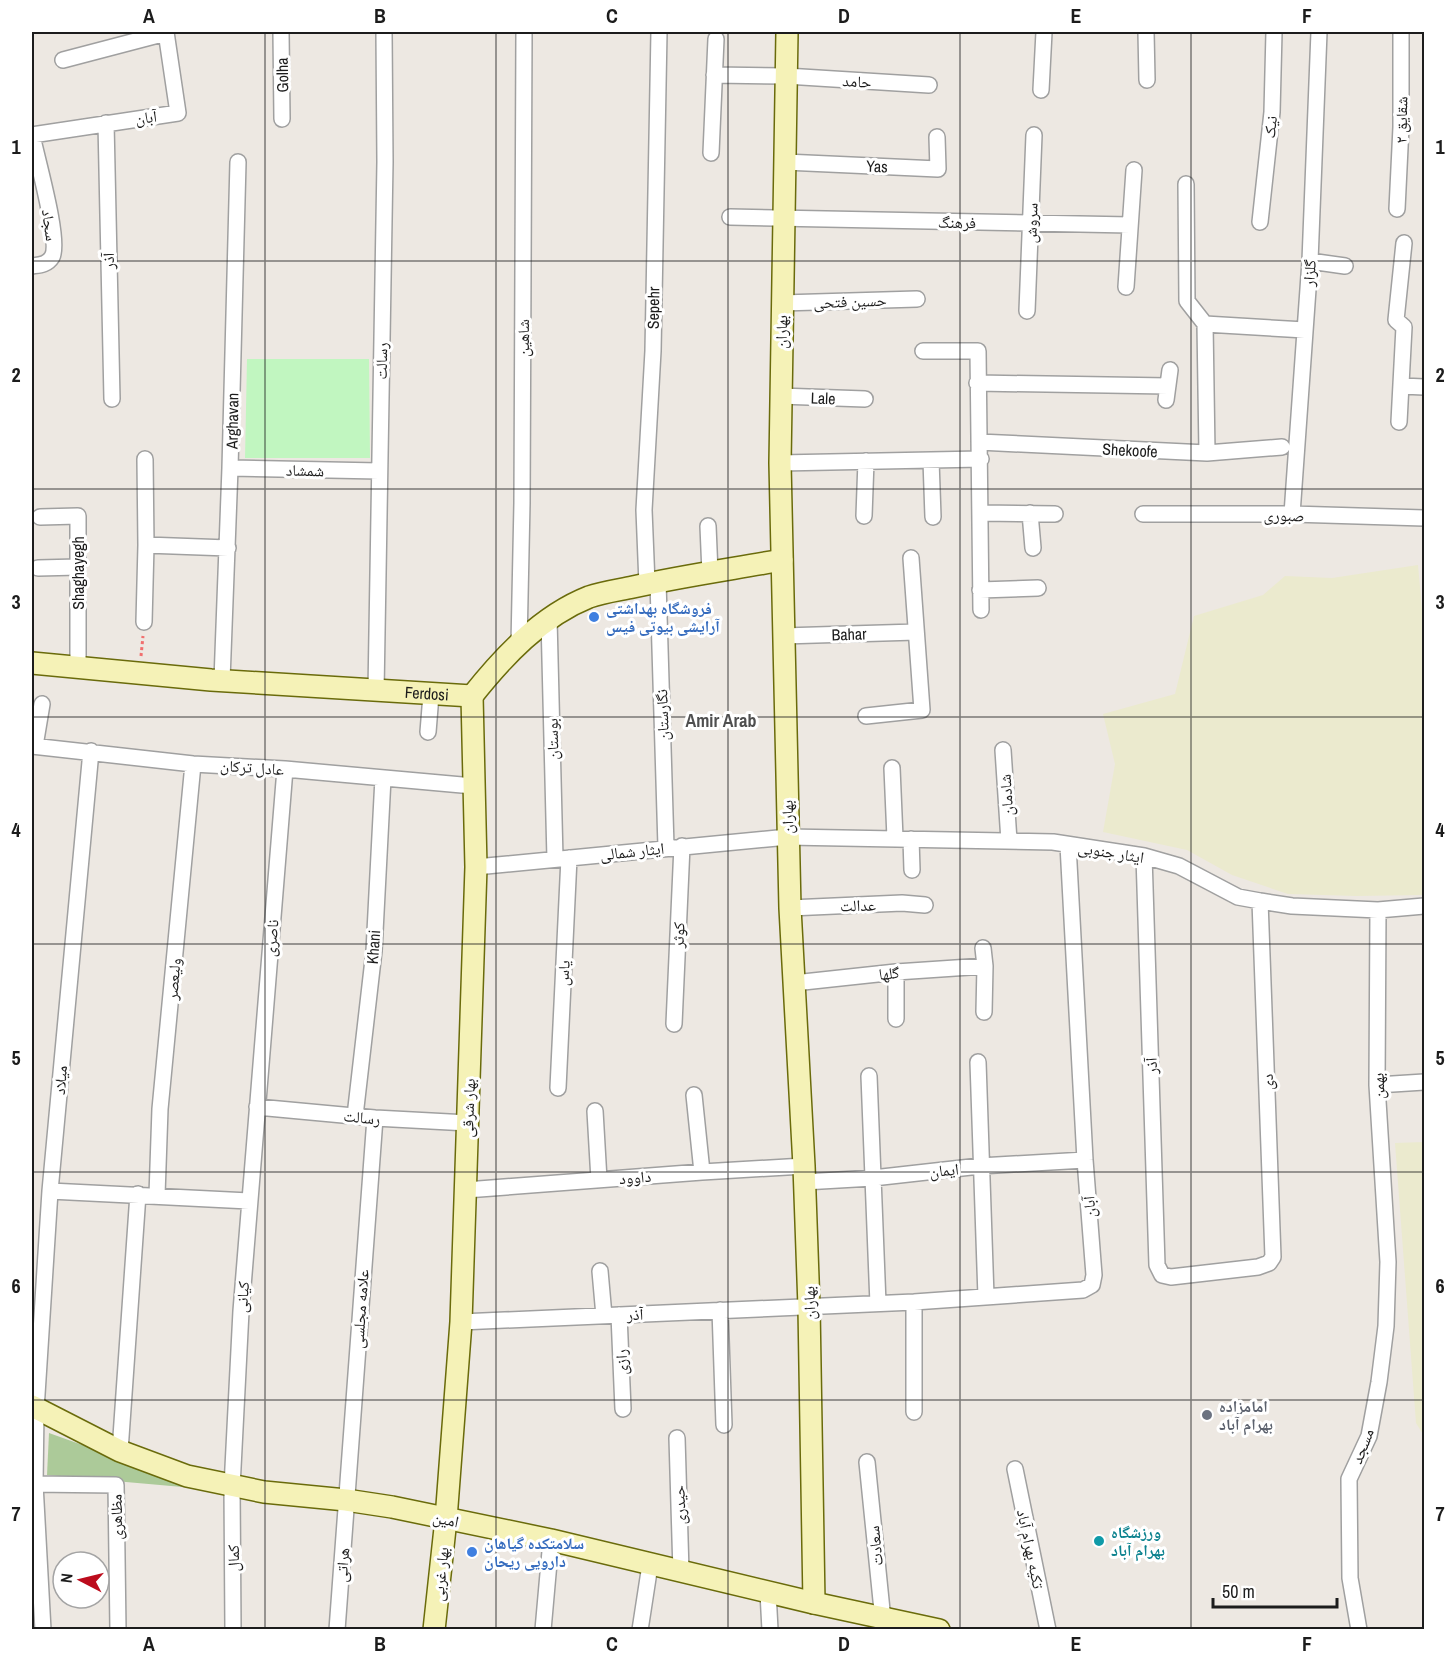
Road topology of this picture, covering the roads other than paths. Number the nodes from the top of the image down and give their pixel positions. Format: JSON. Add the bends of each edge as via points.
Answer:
{"nodes":[{"id":1,"x":166,"y":32,"type":"edge"},
{"id":2,"x":281,"y":32,"type":"edge"},
{"id":3,"x":384,"y":32,"type":"edge"},
{"id":4,"x":524,"y":32,"type":"edge"},
{"id":5,"x":659,"y":32,"type":"edge"},
{"id":6,"x":787,"y":32,"type":"edge"},
{"id":7,"x":1044,"y":32,"type":"edge"},
{"id":8,"x":1146,"y":32,"type":"edge"},
{"id":9,"x":1274,"y":32,"type":"edge"},
{"id":10,"x":1319,"y":32,"type":"edge"},
{"id":11,"x":1401,"y":32,"type":"edge"},
{"id":12,"x":716,"y":39,"type":"dead end"},
{"id":13,"x":63,"y":60,"type":"dead end"},
{"id":14,"x":714,"y":75,"type":"junction"},
{"id":15,"x":786,"y":76,"type":"junction"},
{"id":16,"x":1147,"y":81,"type":"dead end"},
{"id":17,"x":929,"y":85,"type":"dead end"},
{"id":18,"x":1041,"y":90,"type":"dead end"},
{"id":19,"x":282,"y":119,"type":"dead end"},
{"id":20,"x":106,"y":123,"type":"junction"},
{"id":21,"x":32,"y":135,"type":"edge"},
{"id":22,"x":1034,"y":135,"type":"dead end"},
{"id":23,"x":937,"y":137,"type":"dead end"},
{"id":24,"x":711,"y":153,"type":"dead end"},
{"id":25,"x":238,"y":162,"type":"dead end"},
{"id":26,"x":785,"y":162,"type":"junction"},
{"id":27,"x":1134,"y":170,"type":"dead end"},
{"id":28,"x":1186,"y":184,"type":"dead end"},
{"id":29,"x":1397,"y":209,"type":"dead end"},
{"id":30,"x":730,"y":217,"type":"dead end"},
{"id":31,"x":784,"y":219,"type":"junction"},
{"id":32,"x":1260,"y":222,"type":"dead end"},
{"id":33,"x":1031,"y":223,"type":"junction"},
{"id":34,"x":1130,"y":225,"type":"junction"},
{"id":35,"x":1404,"y":243,"type":"dead end"},
{"id":36,"x":1310,"y":261,"type":"junction"},
{"id":37,"x":32,"y":266,"type":"edge"},
{"id":38,"x":1345,"y":266,"type":"dead end"},
{"id":39,"x":1126,"y":287,"type":"dead end"},
{"id":40,"x":918,"y":299,"type":"dead end"},
{"id":41,"x":782,"y":303,"type":"junction"},
{"id":42,"x":1027,"y":311,"type":"dead end"},
{"id":43,"x":1205,"y":324,"type":"junction"},
{"id":44,"x":1305,"y":330,"type":"junction"},
{"id":45,"x":923,"y":351,"type":"dead end"},
{"id":46,"x":977,"y":383,"type":"junction"},
{"id":47,"x":1168,"y":385,"type":"dead end"},
{"id":48,"x":1402,"y":386,"type":"junction"},
{"id":49,"x":1425,"y":387,"type":"edge"},
{"id":50,"x":780,"y":396,"type":"junction"},
{"id":51,"x":112,"y":399,"type":"dead end"},
{"id":52,"x":865,"y":399,"type":"dead end"},
{"id":53,"x":1400,"y":422,"type":"dead end"},
{"id":54,"x":979,"y":442,"type":"junction"},
{"id":55,"x":1282,"y":447,"type":"dead end"},
{"id":56,"x":1208,"y":453,"type":"junction"},
{"id":57,"x":145,"y":459,"type":"dead end"},
{"id":58,"x":981,"y":459,"type":"junction"},
{"id":59,"x":931,"y":460,"type":"junction"},
{"id":60,"x":866,"y":461,"type":"junction"},
{"id":61,"x":780,"y":463,"type":"junction"},
{"id":62,"x":230,"y":468,"type":"junction"},
{"id":63,"x":379,"y":471,"type":"junction"},
{"id":64,"x":981,"y":513,"type":"junction"},
{"id":65,"x":1030,"y":513,"type":"junction"},
{"id":66,"x":1055,"y":513,"type":"dead end"},
{"id":67,"x":1143,"y":514,"type":"dead end"},
{"id":68,"x":1292,"y":514,"type":"junction"},
{"id":69,"x":864,"y":516,"type":"dead end"},
{"id":70,"x":40,"y":517,"type":"dead end"},
{"id":71,"x":933,"y":517,"type":"dead end"},
{"id":72,"x":1425,"y":518,"type":"edge"},
{"id":73,"x":708,"y":526,"type":"dead end"},
{"id":74,"x":146,"y":545,"type":"junction"},
{"id":75,"x":228,"y":548,"type":"junction"},
{"id":76,"x":1033,"y":548,"type":"dead end"},
{"id":77,"x":911,"y":558,"type":"dead end"},
{"id":78,"x":782,"y":560,"type":"junction"},
{"id":79,"x":78,"y":567,"type":"junction"},
{"id":80,"x":38,"y":568,"type":"dead end"},
{"id":81,"x":710,"y":573,"type":"junction"},
{"id":82,"x":652,"y":583,"type":"junction"},
{"id":83,"x":1038,"y":588,"type":"dead end"},
{"id":84,"x":980,"y":590,"type":"junction"},
{"id":85,"x":981,"y":610,"type":"dead end"},
{"id":86,"x":549,"y":619,"type":"junction"},
{"id":87,"x":144,"y":622,"type":"road end"},
{"id":88,"x":916,"y":632,"type":"junction"},
{"id":89,"x":783,"y":636,"type":"junction"},
{"id":90,"x":519,"y":644,"type":"junction"},
{"id":91,"x":32,"y":663,"type":"edge"},
{"id":92,"x":78,"y":667,"type":"junction"},
{"id":93,"x":222,"y":680,"type":"junction"},
{"id":94,"x":376,"y":691,"type":"junction"},
{"id":95,"x":431,"y":695,"type":"junction"},
{"id":96,"x":472,"y":696,"type":"junction"},
{"id":97,"x":42,"y":704,"type":"dead end"},
{"id":98,"x":866,"y":716,"type":"dead end"},
{"id":99,"x":428,"y":732,"type":"dead end"},
{"id":100,"x":33,"y":746,"type":"edge"},
{"id":101,"x":1003,"y":750,"type":"dead end"},
{"id":102,"x":91,"y":752,"type":"junction"},
{"id":103,"x":193,"y":764,"type":"junction"},
{"id":104,"x":892,"y":768,"type":"dead end"},
{"id":105,"x":285,"y":769,"type":"junction"},
{"id":106,"x":383,"y":778,"type":"junction"},
{"id":107,"x":473,"y":786,"type":"junction"},
{"id":108,"x":788,"y":837,"type":"junction"},
{"id":109,"x":895,"y":838,"type":"junction"},
{"id":110,"x":911,"y":839,"type":"junction"},
{"id":111,"x":1009,"y":841,"type":"junction"},
{"id":112,"x":1068,"y":845,"type":"junction"},
{"id":113,"x":682,"y":846,"type":"junction"},
{"id":114,"x":666,"y":847,"type":"junction"},
{"id":115,"x":1144,"y":856,"type":"junction"},
{"id":116,"x":562,"y":858,"type":"junction"},
{"id":117,"x":476,"y":867,"type":"junction"},
{"id":118,"x":912,"y":870,"type":"dead end"},
{"id":119,"x":1260,"y":901,"type":"junction"},
{"id":120,"x":926,"y":905,"type":"dead end"},
{"id":121,"x":1425,"y":906,"type":"edge"},
{"id":122,"x":790,"y":908,"type":"junction"},
{"id":123,"x":1378,"y":910,"type":"junction"},
{"id":124,"x":983,"y":948,"type":"dead end"},
{"id":125,"x":985,"y":966,"type":"junction"},
{"id":126,"x":896,"y":972,"type":"junction"},
{"id":127,"x":794,"y":983,"type":"junction"},
{"id":128,"x":984,"y":1012,"type":"dead end"},
{"id":129,"x":896,"y":1018,"type":"dead end"},
{"id":130,"x":674,"y":1024,"type":"dead end"},
{"id":131,"x":978,"y":1062,"type":"dead end"},
{"id":132,"x":869,"y":1076,"type":"dead end"},
{"id":133,"x":1425,"y":1082,"type":"edge"},
{"id":134,"x":1377,"y":1085,"type":"junction"},
{"id":135,"x":558,"y":1088,"type":"dead end"},
{"id":136,"x":694,"y":1095,"type":"dead end"},
{"id":137,"x":257,"y":1107,"type":"junction"},
{"id":138,"x":595,"y":1112,"type":"dead end"},
{"id":139,"x":355,"y":1116,"type":"junction"},
{"id":140,"x":375,"y":1118,"type":"junction"},
{"id":141,"x":468,"y":1123,"type":"junction"},
{"id":142,"x":1085,"y":1160,"type":"junction"},
{"id":143,"x":980,"y":1166,"type":"junction"},
{"id":144,"x":702,"y":1172,"type":"junction"},
{"id":145,"x":804,"y":1174,"type":"junction"},
{"id":146,"x":873,"y":1178,"type":"junction"},
{"id":147,"x":599,"y":1180,"type":"junction"},
{"id":148,"x":466,"y":1190,"type":"junction"},
{"id":149,"x":50,"y":1191,"type":"junction"},
{"id":150,"x":138,"y":1194,"type":"junction"},
{"id":151,"x":157,"y":1195,"type":"junction"},
{"id":152,"x":249,"y":1201,"type":"junction"},
{"id":153,"x":1388,"y":1262,"type":"joint"},
{"id":154,"x":1269,"y":1263,"type":"joint"},
{"id":155,"x":600,"y":1271,"type":"dead end"},
{"id":156,"x":986,"y":1297,"type":"junction"},
{"id":157,"x":914,"y":1302,"type":"junction"},
{"id":158,"x":878,"y":1304,"type":"junction"},
{"id":159,"x":809,"y":1306,"type":"junction"},
{"id":160,"x":720,"y":1311,"type":"junction"},
{"id":161,"x":611,"y":1315,"type":"junction"},
{"id":162,"x":461,"y":1322,"type":"junction"},
{"id":163,"x":34,"y":1408,"type":"edge"},
{"id":164,"x":623,"y":1409,"type":"dead end"},
{"id":165,"x":914,"y":1412,"type":"dead end"},
{"id":166,"x":724,"y":1425,"type":"dead end"},
{"id":167,"x":677,"y":1438,"type":"dead end"},
{"id":168,"x":120,"y":1451,"type":"junction"},
{"id":169,"x":867,"y":1462,"type":"dead end"},
{"id":170,"x":1015,"y":1469,"type":"dead end"},
{"id":171,"x":33,"y":1484,"type":"edge"},
{"id":172,"x":232,"y":1487,"type":"junction"},
{"id":173,"x":346,"y":1500,"type":"junction"},
{"id":174,"x":446,"y":1519,"type":"junction"},
{"id":175,"x":551,"y":1540,"type":"junction"},
{"id":176,"x":35,"y":1548,"type":"edge"},
{"id":177,"x":650,"y":1565,"type":"junction"},
{"id":178,"x":681,"y":1572,"type":"junction"},
{"id":179,"x":36,"y":1590,"type":"edge"},
{"id":180,"x":768,"y":1592,"type":"junction"},
{"id":181,"x":814,"y":1603,"type":"junction"},
{"id":182,"x":883,"y":1623,"type":"edge"},
{"id":183,"x":39,"y":1627,"type":"edge"},
{"id":184,"x":118,"y":1629,"type":"edge"},
{"id":185,"x":233,"y":1629,"type":"edge"},
{"id":186,"x":337,"y":1629,"type":"edge"},
{"id":187,"x":434,"y":1629,"type":"edge"},
{"id":188,"x":543,"y":1629,"type":"edge"},
{"id":189,"x":640,"y":1629,"type":"edge"},
{"id":190,"x":770,"y":1629,"type":"edge"},
{"id":191,"x":939,"y":1629,"type":"edge"},
{"id":192,"x":1048,"y":1629,"type":"edge"},
{"id":193,"x":1359,"y":1629,"type":"edge"}],
"edges":[{"from":1,"to":13,"type":"street"},
{"from":1,"to":20,"type":"street","name":"آبان","via":[[178,113]]},
{"from":2,"to":19,"type":"street","name":"Golha"},
{"from":3,"to":63,"type":"street","name":"رسالت"},
{"from":4,"to":90,"type":"street","name":"شاهین"},
{"from":5,"to":82,"type":"street","name":"Sepehr","via":[[653,351],[644,510]]},
{"from":6,"to":15,"type":"street","name":"بهاران"},
{"from":7,"to":18,"type":"street"},
{"from":8,"to":16,"type":"street"},
{"from":9,"to":32,"type":"street","name":"نیک","via":[[1272,112]]},
{"from":10,"to":36,"type":"street","name":"گلزار"},
{"from":11,"to":29,"type":"street","name":"شقایق ۲"},
{"from":12,"to":14,"type":"street"},
{"from":14,"to":15,"type":"street","name":"حامد"},
{"from":14,"to":24,"type":"street"},
{"from":15,"to":17,"type":"street","name":"حامد"},
{"from":15,"to":26,"type":"street","name":"بهاران"},
{"from":20,"to":21,"type":"street","name":"آبان"},
{"from":20,"to":51,"type":"street","name":"آذر"},
{"from":21,"to":37,"type":"street","name":"سجاد","via":[[54,237],[53,256],[46,264]]},
{"from":22,"to":33,"type":"street","name":"سروش"},
{"from":23,"to":26,"type":"street","name":"Yas","via":[[938,169]]},
{"from":25,"to":62,"type":"street","name":"Arghavan"},
{"from":26,"to":31,"type":"street","name":"بهاران"},
{"from":27,"to":34,"type":"street"},
{"from":28,"to":43,"type":"street","via":[[1187,302]]},
{"from":30,"to":31,"type":"street","name":"فرهنگ"},
{"from":31,"to":33,"type":"street","name":"فرهنگ"},
{"from":31,"to":41,"type":"street","name":"بهاران"},
{"from":33,"to":34,"type":"street","name":"فرهنگ"},
{"from":33,"to":42,"type":"street","name":"سروش"},
{"from":34,"to":39,"type":"street"},
{"from":35,"to":48,"type":"street","via":[[1396,320],[1404,327]]},
{"from":36,"to":38,"type":"street"},
{"from":36,"to":44,"type":"street","name":"گلزار"},
{"from":40,"to":41,"type":"street","name":"حسین فتحی"},
{"from":41,"to":50,"type":"street","name":"بهاران"},
{"from":43,"to":44,"type":"street"},
{"from":43,"to":56,"type":"street"},
{"from":44,"to":68,"type":"street","name":"گلزار"},
{"from":45,"to":46,"type":"street","via":[[978,351]]},
{"from":46,"to":47,"type":"street"},
{"from":46,"to":54,"type":"street"},
{"from":48,"to":49,"type":"street"},
{"from":48,"to":53,"type":"street"},
{"from":50,"to":52,"type":"street","name":"Lale"},
{"from":50,"to":61,"type":"street","name":"بهاران"},
{"from":54,"to":56,"type":"street","name":"Shekoofe"},
{"from":54,"to":58,"type":"street"},
{"from":55,"to":56,"type":"street","name":"Shekoofe"},
{"from":57,"to":74,"type":"street"},
{"from":58,"to":59,"type":"street"},
{"from":58,"to":64,"type":"street"},
{"from":59,"to":60,"type":"street"},
{"from":59,"to":71,"type":"street"},
{"from":60,"to":61,"type":"street"},
{"from":60,"to":69,"type":"street"},
{"from":61,"to":78,"type":"street","name":"بهاران"},
{"from":62,"to":63,"type":"street","name":"شمشاد"},
{"from":62,"to":75,"type":"street","name":"Arghavan"},
{"from":63,"to":94,"type":"street","name":"رسالت"},
{"from":64,"to":65,"type":"street"},
{"from":64,"to":84,"type":"street"},
{"from":65,"to":66,"type":"street"},
{"from":65,"to":76,"type":"street"},
{"from":67,"to":68,"type":"street","name":"صبوری"},
{"from":68,"to":72,"type":"street","name":"صبوری"},
{"from":70,"to":79,"type":"street","name":"Shaghayegh","via":[[78,516]]},
{"from":73,"to":81,"type":"street"},
{"from":74,"to":75,"type":"street"},
{"from":74,"to":87,"type":"street"},
{"from":75,"to":93,"type":"street","name":"Arghavan"},
{"from":77,"to":88,"type":"street"},
{"from":78,"to":81,"type":"street","name":"Ferdosi"},
{"from":78,"to":89,"type":"street","name":"بهاران"},
{"from":79,"to":80,"type":"street"},
{"from":79,"to":92,"type":"street","name":"Shaghayegh"},
{"from":81,"to":82,"type":"street","name":"Ferdosi"},
{"from":82,"to":86,"type":"street","name":"Ferdosi","via":[[589,597]]},
{"from":82,"to":114,"type":"street","name":"نگارستان"},
{"from":83,"to":84,"type":"street"},
{"from":84,"to":85,"type":"street"},
{"from":86,"to":90,"type":"street","name":"Ferdosi"},
{"from":86,"to":116,"type":"street","name":"بوستان"},
{"from":88,"to":89,"type":"street","name":"Bahar"},
{"from":88,"to":98,"type":"street","via":[[921,710]]},
{"from":89,"to":108,"type":"street","name":"بهاران"},
{"from":90,"to":96,"type":"street","name":"Ferdosi"},
{"from":91,"to":92,"type":"street","name":"Ferdosi"},
{"from":92,"to":93,"type":"street","name":"Ferdosi"},
{"from":93,"to":94,"type":"street","name":"Ferdosi"},
{"from":94,"to":95,"type":"street","name":"Ferdosi"},
{"from":95,"to":96,"type":"street","name":"Ferdosi"},
{"from":95,"to":99,"type":"street"},
{"from":96,"to":107,"type":"street","name":"بهار شرقی"},
{"from":97,"to":100,"type":"street"},
{"from":100,"to":102,"type":"street","name":"عادل ترکان"},
{"from":101,"to":111,"type":"street","name":"شادمان"},
{"from":102,"to":103,"type":"street","name":"عادل ترکان"},
{"from":102,"to":149,"type":"street","name":"میلاد"},
{"from":103,"to":105,"type":"street","name":"عادل ترکان"},
{"from":103,"to":151,"type":"street","name":"ولیعصر","via":[[160,1109]]},
{"from":104,"to":109,"type":"street"},
{"from":105,"to":106,"type":"street","name":"عادل ترکان"},
{"from":105,"to":137,"type":"street","name":"ناصری"},
{"from":106,"to":107,"type":"street","name":"عادل ترکان"},
{"from":106,"to":139,"type":"street","name":"Khani","via":[[374,951]]},
{"from":107,"to":117,"type":"street","name":"بهار شرقی"},
{"from":108,"to":109,"type":"street","name":"ایثار جنوبی"},
{"from":108,"to":113,"type":"street","name":"ایثار شمالی"},
{"from":108,"to":122,"type":"street","name":"بهاران"},
{"from":109,"to":110,"type":"street","name":"ایثار جنوبی"},
{"from":110,"to":111,"type":"street","name":"ایثار جنوبی"},
{"from":110,"to":118,"type":"street"},
{"from":111,"to":112,"type":"street","name":"ایثار جنوبی"},
{"from":112,"to":115,"type":"street","name":"ایثار جنوبی"},
{"from":112,"to":142,"type":"street","name":"آبان"},
{"from":113,"to":114,"type":"street","name":"ایثار شمالی"},
{"from":113,"to":130,"type":"street","name":"کوثر"},
{"from":114,"to":116,"type":"street","name":"ایثار شمالی"},
{"from":115,"to":119,"type":"street","name":"ایثار جنوبی","via":[[1179,866],[1238,897]]},
{"from":115,"to":154,"type":"street","name":"آذر","via":[[1157,1265],[1162,1275],[1171,1277]]},
{"from":116,"to":117,"type":"street","name":"ایثار شمالی"},
{"from":116,"to":135,"type":"street","name":"یاس"},
{"from":117,"to":141,"type":"street","name":"بهار شرقی"},
{"from":119,"to":123,"type":"street","name":"ایثار جنوبی"},
{"from":119,"to":154,"type":"street","name":"دی","via":[[1273,1257]]},
{"from":120,"to":122,"type":"street","name":"عدالت"},
{"from":121,"to":123,"type":"street","name":"ایثار جنوبی"},
{"from":122,"to":127,"type":"street","name":"بهاران"},
{"from":123,"to":134,"type":"street","name":"بهمن"},
{"from":124,"to":125,"type":"street"},
{"from":125,"to":126,"type":"street","name":"گلها"},
{"from":125,"to":128,"type":"street"},
{"from":126,"to":127,"type":"street","name":"گلها"},
{"from":126,"to":129,"type":"street"},
{"from":127,"to":145,"type":"street","name":"بهاران"},
{"from":131,"to":143,"type":"street"},
{"from":132,"to":146,"type":"street"},
{"from":133,"to":134,"type":"street"},
{"from":134,"to":153,"type":"street","name":"بهمن"},
{"from":136,"to":144,"type":"street"},
{"from":137,"to":139,"type":"street","name":"رسالت"},
{"from":137,"to":152,"type":"street","name":"کیانی"},
{"from":138,"to":147,"type":"street"},
{"from":139,"to":140,"type":"street","name":"رسالت"},
{"from":140,"to":141,"type":"street","name":"رسالت"},
{"from":140,"to":173,"type":"street","name":"علامه مجلسی"},
{"from":141,"to":148,"type":"street","name":"بهار شرقی"},
{"from":142,"to":143,"type":"street","name":"ایمان"},
{"from":142,"to":156,"type":"street","name":"آبان","via":[[1092,1285],[1083,1290]]},
{"from":143,"to":146,"type":"street","name":"ایمان"},
{"from":143,"to":156,"type":"street"},
{"from":144,"to":145,"type":"street","name":"داوود"},
{"from":144,"to":147,"type":"street","name":"داوود"},
{"from":145,"to":146,"type":"street","name":"ایمان"},
{"from":145,"to":159,"type":"street","name":"بهاران"},
{"from":146,"to":158,"type":"street"},
{"from":147,"to":148,"type":"street","name":"داوود"},
{"from":148,"to":162,"type":"street","name":"بهار شرقی"},
{"from":149,"to":150,"type":"street"},
{"from":149,"to":163,"type":"street","name":"میلاد"},
{"from":150,"to":151,"type":"street"},
{"from":150,"to":168,"type":"street"},
{"from":151,"to":152,"type":"street"},
{"from":152,"to":172,"type":"street","name":"کیانی"},
{"from":153,"to":193,"type":"street","name":"مسجد","via":[[1379,1382],[1369,1436],[1349,1479],[1350,1578]]},
{"from":155,"to":161,"type":"street","name":"رازی"},
{"from":156,"to":157,"type":"street","name":"آبان"},
{"from":157,"to":158,"type":"street","name":"آبان"},
{"from":157,"to":165,"type":"street"},
{"from":158,"to":159,"type":"street","name":"آبان"},
{"from":159,"to":160,"type":"street","name":"آذر"},
{"from":159,"to":181,"type":"street","name":"بهاران"},
{"from":160,"to":161,"type":"street","name":"آذر"},
{"from":160,"to":166,"type":"street"},
{"from":161,"to":162,"type":"street","name":"آذر"},
{"from":161,"to":164,"type":"street","name":"رازی"},
{"from":162,"to":174,"type":"street","name":"بهار شرقی"},
{"from":163,"to":168,"type":"street","name":"امین"},
{"from":163,"to":171,"type":"street","name":"میلاد"},
{"from":167,"to":178,"type":"street","name":"حیدری"},
{"from":168,"to":172,"type":"street","name":"امین","via":[[187,1476]]},
{"from":169,"to":182,"type":"street","name":"سعادت"},
{"from":170,"to":192,"type":"street","name":"تکیه بهرام آباد"},
{"from":171,"to":176,"type":"street","name":"میلاد"},
{"from":171,"to":184,"type":"street","name":"مظاهری","via":[[116,1485]]},
{"from":172,"to":173,"type":"street","name":"امین"},
{"from":172,"to":185,"type":"street","name":"کمال"},
{"from":173,"to":174,"type":"street","name":"امین"},
{"from":173,"to":186,"type":"street","name":"هراتی"},
{"from":174,"to":175,"type":"street","name":"امین"},
{"from":174,"to":187,"type":"street","name":"بهار غربی"},
{"from":175,"to":177,"type":"street","name":"امین"},
{"from":175,"to":188,"type":"street"},
{"from":176,"to":179,"type":"street","name":"میلاد"},
{"from":177,"to":178,"type":"street","name":"امین"},
{"from":177,"to":189,"type":"street"},
{"from":178,"to":180,"type":"street","name":"امین"},
{"from":179,"to":183,"type":"street","name":"میلاد"},
{"from":180,"to":181,"type":"street","name":"امین"},
{"from":180,"to":190,"type":"street"},
{"from":181,"to":182,"type":"street","name":"امین"},
{"from":182,"to":191,"type":"street","name":"امین"}]}
